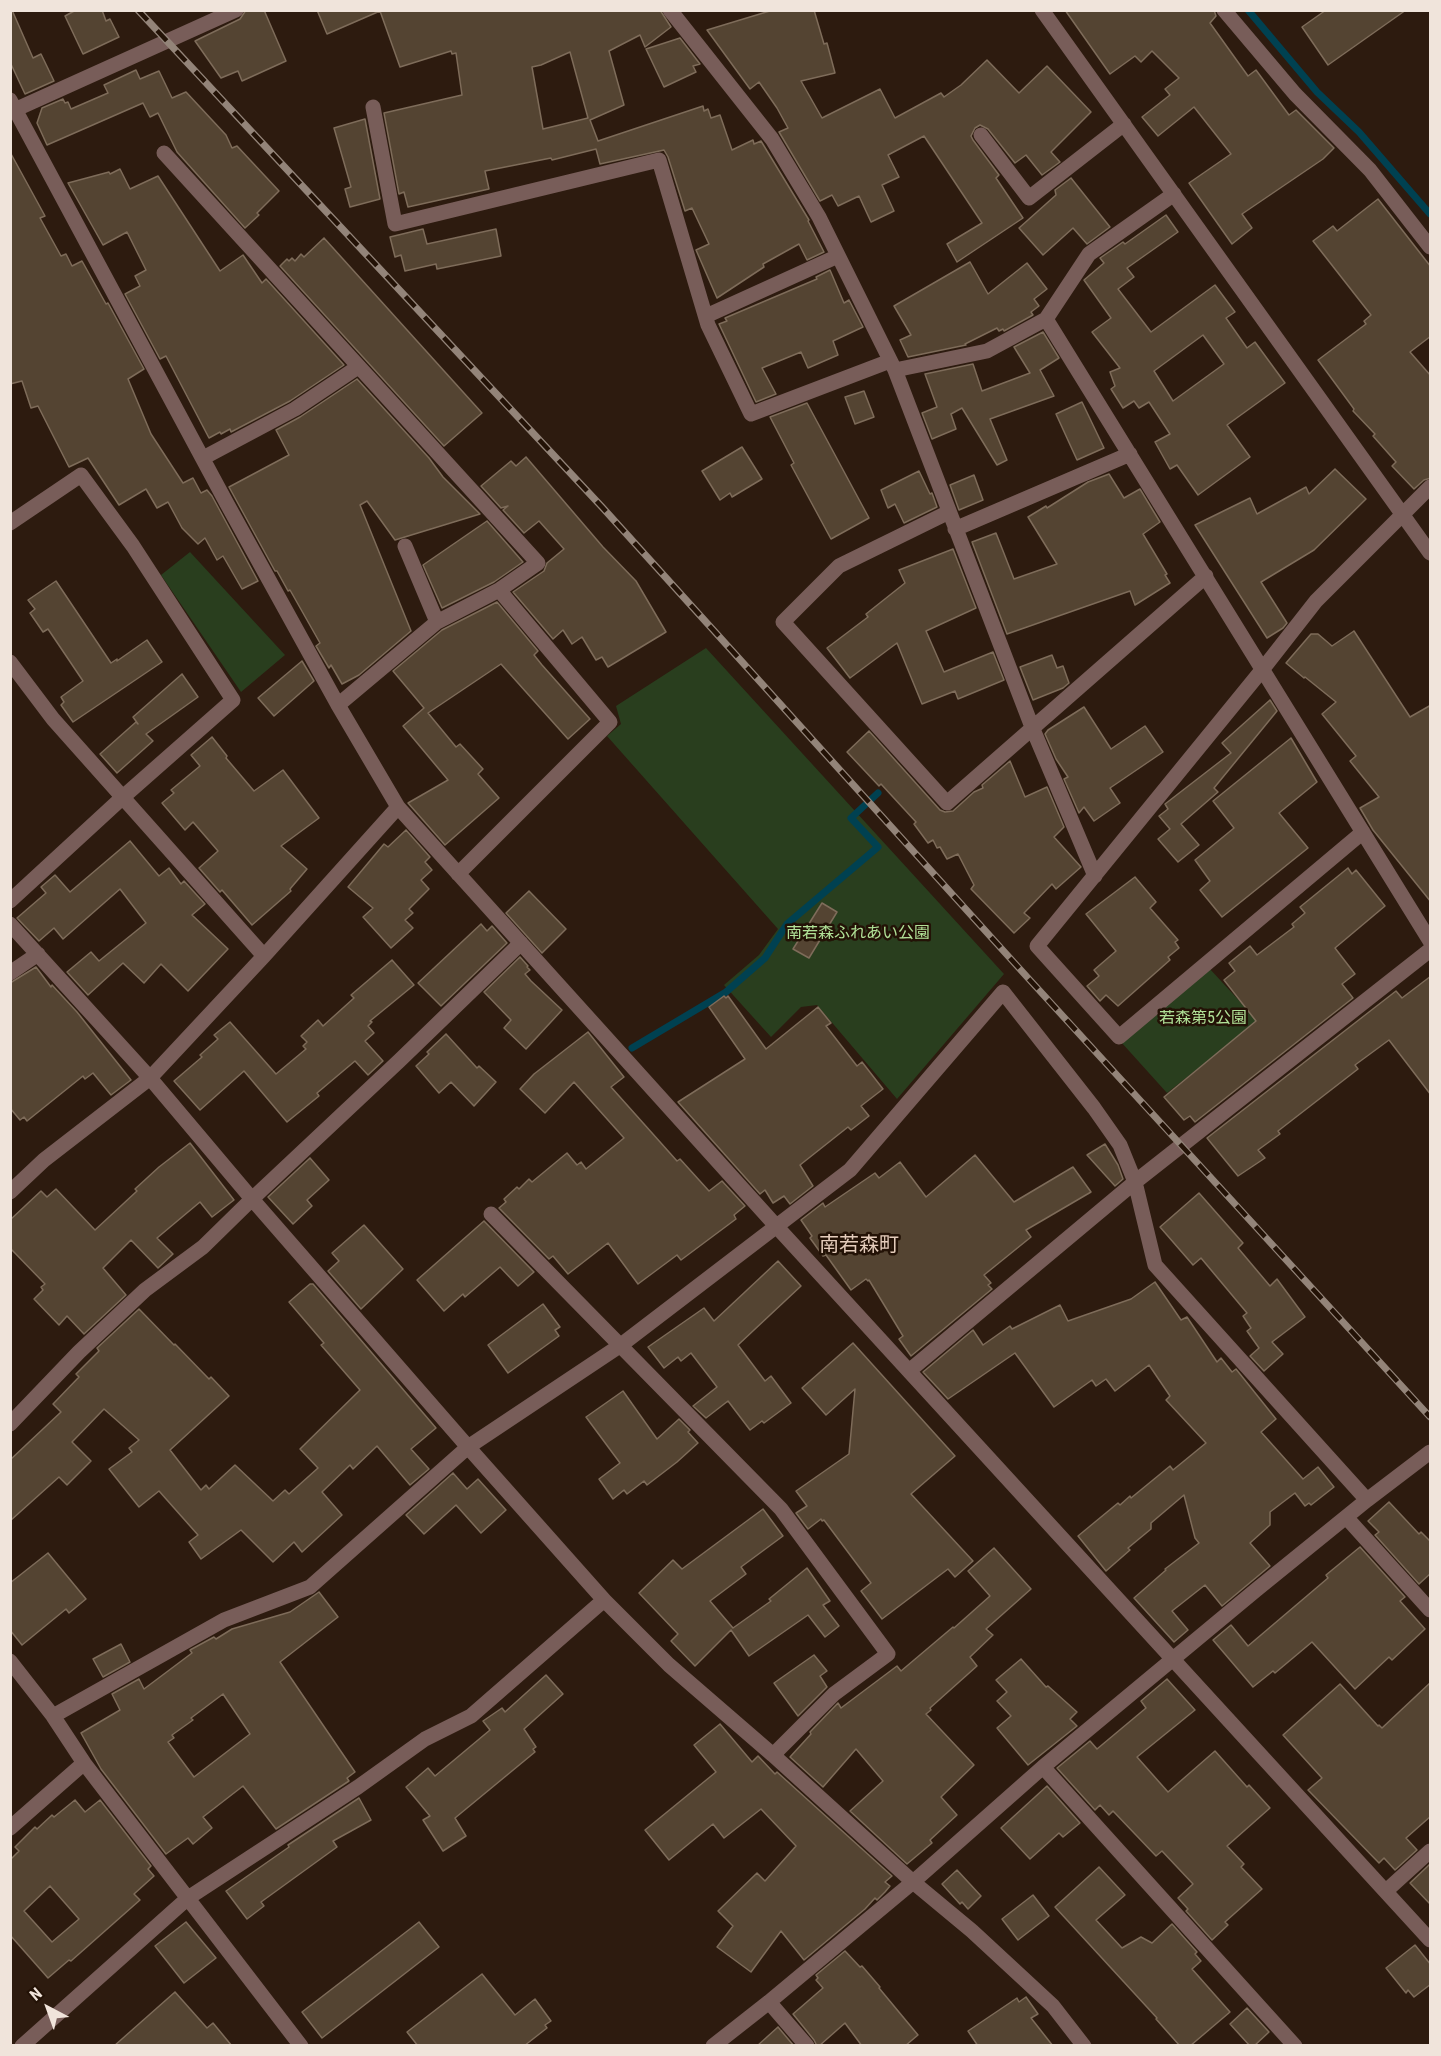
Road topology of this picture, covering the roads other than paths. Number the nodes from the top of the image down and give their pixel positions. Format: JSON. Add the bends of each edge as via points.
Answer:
{"nodes":[{"id":1,"x":236,"y":10,"type":"edge"},
{"id":2,"x":670,"y":10,"type":"edge"},
{"id":3,"x":1042,"y":10,"type":"edge"},
{"id":4,"x":1224,"y":10,"type":"edge"},
{"id":5,"x":12,"y":107,"type":"edge"},
{"id":6,"x":373,"y":107,"type":"dead end"},
{"id":7,"x":1124,"y":124,"type":"junction"},
{"id":8,"x":981,"y":135,"type":"dead end"},
{"id":9,"x":164,"y":153,"type":"dead end"},
{"id":10,"x":1174,"y":194,"type":"junction"},
{"id":11,"x":1431,"y":247,"type":"edge"},
{"id":12,"x":838,"y":256,"type":"junction"},
{"id":13,"x":706,"y":316,"type":"junction"},
{"id":14,"x":1046,"y":319,"type":"junction"},
{"id":15,"x":893,"y":366,"type":"junction"},
{"id":16,"x":358,"y":367,"type":"junction"},
{"id":17,"x":1130,"y":454,"type":"junction"},
{"id":18,"x":203,"y":458,"type":"junction"},
{"id":19,"x":1431,"y":487,"type":"edge"},
{"id":20,"x":949,"y":512,"type":"junction"},
{"id":21,"x":1403,"y":514,"type":"junction"},
{"id":22,"x":10,"y":523,"type":"edge"},
{"id":23,"x":955,"y":529,"type":"junction"},
{"id":24,"x":405,"y":546,"type":"dead end"},
{"id":25,"x":1431,"y":553,"type":"edge"},
{"id":26,"x":1206,"y":576,"type":"junction"},
{"id":27,"x":499,"y":590,"type":"junction"},
{"id":28,"x":437,"y":622,"type":"junction"},
{"id":29,"x":10,"y":662,"type":"edge"},
{"id":30,"x":1262,"y":670,"type":"junction"},
{"id":31,"x":338,"y":705,"type":"junction"},
{"id":32,"x":1032,"y":727,"type":"junction"},
{"id":33,"x":123,"y":797,"type":"junction"},
{"id":34,"x":398,"y":807,"type":"junction"},
{"id":35,"x":1363,"y":832,"type":"junction"},
{"id":36,"x":458,"y":874,"type":"junction"},
{"id":37,"x":1095,"y":876,"type":"junction"},
{"id":38,"x":10,"y":901,"type":"edge"},
{"id":39,"x":10,"y":924,"type":"edge"},
{"id":40,"x":1431,"y":941,"type":"edge"},
{"id":41,"x":521,"y":943,"type":"junction"},
{"id":42,"x":1431,"y":950,"type":"edge"},
{"id":43,"x":38,"y":954,"type":"junction"},
{"id":44,"x":264,"y":956,"type":"junction"},
{"id":45,"x":10,"y":973,"type":"edge"},
{"id":46,"x":150,"y":1078,"type":"junction"},
{"id":47,"x":1135,"y":1182,"type":"junction"},
{"id":48,"x":10,"y":1192,"type":"edge"},
{"id":49,"x":252,"y":1199,"type":"junction"},
{"id":50,"x":492,"y":1214,"type":"dead end"},
{"id":51,"x":777,"y":1227,"type":"junction"},
{"id":52,"x":621,"y":1345,"type":"junction"},
{"id":53,"x":909,"y":1371,"type":"junction"},
{"id":54,"x":10,"y":1424,"type":"edge"},
{"id":55,"x":468,"y":1447,"type":"junction"},
{"id":56,"x":1431,"y":1452,"type":"edge"},
{"id":57,"x":1367,"y":1500,"type":"junction"},
{"id":58,"x":1346,"y":1518,"type":"junction"},
{"id":59,"x":604,"y":1600,"type":"junction"},
{"id":60,"x":1431,"y":1610,"type":"edge"},
{"id":61,"x":1173,"y":1660,"type":"junction"},
{"id":62,"x":10,"y":1661,"type":"edge"},
{"id":63,"x":53,"y":1716,"type":"junction"},
{"id":64,"x":774,"y":1755,"type":"junction"},
{"id":65,"x":84,"y":1763,"type":"junction"},
{"id":66,"x":1043,"y":1767,"type":"junction"},
{"id":67,"x":10,"y":1828,"type":"edge"},
{"id":68,"x":1431,"y":1851,"type":"edge"},
{"id":69,"x":913,"y":1882,"type":"junction"},
{"id":70,"x":1386,"y":1891,"type":"junction"},
{"id":71,"x":188,"y":1898,"type":"junction"},
{"id":72,"x":1431,"y":1940,"type":"edge"},
{"id":73,"x":769,"y":2002,"type":"junction"},
{"id":74,"x":22,"y":2046,"type":"edge"},
{"id":75,"x":301,"y":2046,"type":"edge"},
{"id":76,"x":713,"y":2046,"type":"edge"},
{"id":77,"x":807,"y":2046,"type":"edge"},
{"id":78,"x":1084,"y":2046,"type":"edge"},
{"id":79,"x":1295,"y":2046,"type":"edge"}],
"edges":[{"from":1,"to":5,"type":"street"},
{"from":2,"to":12,"type":"street","via":[[772,139]]},
{"from":3,"to":7,"type":"street"},
{"from":4,"to":11,"type":"street","via":[[1295,94],[1370,170]]},
{"from":5,"to":18,"type":"street"},
{"from":6,"to":13,"type":"street","via":[[395,224],[659,160]]},
{"from":7,"to":8,"type":"street","via":[[1029,198]]},
{"from":7,"to":10,"type":"street"},
{"from":9,"to":16,"type":"street"},
{"from":10,"to":14,"type":"street","via":[[1089,254]]},
{"from":10,"to":21,"type":"street"},
{"from":12,"to":13,"type":"street"},
{"from":12,"to":15,"type":"street"},
{"from":13,"to":15,"type":"street","via":[[751,414]]},
{"from":14,"to":15,"type":"street","via":[[987,351]]},
{"from":14,"to":17,"type":"street"},
{"from":15,"to":20,"type":"street"},
{"from":16,"to":18,"type":"street","via":[[295,409]]},
{"from":16,"to":27,"type":"street","via":[[538,563]]},
{"from":17,"to":23,"type":"street"},
{"from":17,"to":26,"type":"street"},
{"from":18,"to":31,"type":"street"},
{"from":19,"to":21,"type":"street"},
{"from":20,"to":23,"type":"street"},
{"from":20,"to":32,"type":"street","via":[[839,566],[783,622],[947,803]]},
{"from":21,"to":25,"type":"street"},
{"from":21,"to":30,"type":"street","via":[[1316,601]]},
{"from":22,"to":33,"type":"street","via":[[81,475],[134,546],[233,700]]},
{"from":23,"to":32,"type":"street"},
{"from":24,"to":28,"type":"street"},
{"from":26,"to":30,"type":"street"},
{"from":26,"to":32,"type":"street"},
{"from":27,"to":28,"type":"street"},
{"from":27,"to":36,"type":"street","via":[[610,722]]},
{"from":28,"to":31,"type":"street"},
{"from":29,"to":33,"type":"street","via":[[53,719]]},
{"from":30,"to":35,"type":"street"},
{"from":30,"to":37,"type":"street"},
{"from":31,"to":34,"type":"street"},
{"from":32,"to":37,"type":"street"},
{"from":33,"to":38,"type":"street"},
{"from":33,"to":44,"type":"street"},
{"from":34,"to":36,"type":"street"},
{"from":34,"to":44,"type":"street"},
{"from":35,"to":37,"type":"street","via":[[1119,1037],[1037,946]]},
{"from":35,"to":40,"type":"street"},
{"from":36,"to":41,"type":"street"},
{"from":39,"to":43,"type":"street"},
{"from":41,"to":49,"type":"street"},
{"from":41,"to":51,"type":"street"},
{"from":42,"to":47,"type":"street"},
{"from":43,"to":45,"type":"street"},
{"from":43,"to":46,"type":"street"},
{"from":44,"to":46,"type":"street"},
{"from":46,"to":48,"type":"street","via":[[44,1160]]},
{"from":46,"to":49,"type":"street"},
{"from":47,"to":51,"type":"street","via":[[1120,1145],[1107,1126],[1003,992],[850,1170]]},
{"from":47,"to":53,"type":"street"},
{"from":47,"to":57,"type":"street","via":[[1155,1265]]},
{"from":49,"to":54,"type":"street","via":[[203,1247],[145,1290]]},
{"from":49,"to":55,"type":"street"},
{"from":50,"to":52,"type":"street"},
{"from":51,"to":52,"type":"street"},
{"from":51,"to":53,"type":"street"},
{"from":52,"to":55,"type":"street"},
{"from":52,"to":64,"type":"street","via":[[781,1509],[888,1654],[834,1694]]},
{"from":53,"to":61,"type":"street"},
{"from":55,"to":59,"type":"street"},
{"from":55,"to":63,"type":"street","via":[[310,1587],[224,1620]]},
{"from":56,"to":57,"type":"street"},
{"from":57,"to":58,"type":"street"},
{"from":58,"to":60,"type":"street"},
{"from":58,"to":61,"type":"street"},
{"from":59,"to":64,"type":"street","via":[[669,1665]]},
{"from":59,"to":71,"type":"street","via":[[471,1716],[425,1738],[358,1787]]},
{"from":61,"to":66,"type":"street"},
{"from":61,"to":70,"type":"street"},
{"from":62,"to":63,"type":"street"},
{"from":63,"to":65,"type":"street"},
{"from":64,"to":69,"type":"street"},
{"from":65,"to":67,"type":"street"},
{"from":65,"to":71,"type":"street"},
{"from":66,"to":69,"type":"street"},
{"from":66,"to":79,"type":"street"},
{"from":68,"to":70,"type":"street"},
{"from":69,"to":73,"type":"street"},
{"from":69,"to":78,"type":"street","via":[[1053,2006]]},
{"from":70,"to":72,"type":"street"},
{"from":71,"to":74,"type":"street"},
{"from":71,"to":75,"type":"street"},
{"from":73,"to":76,"type":"street"},
{"from":73,"to":77,"type":"street"}]}
